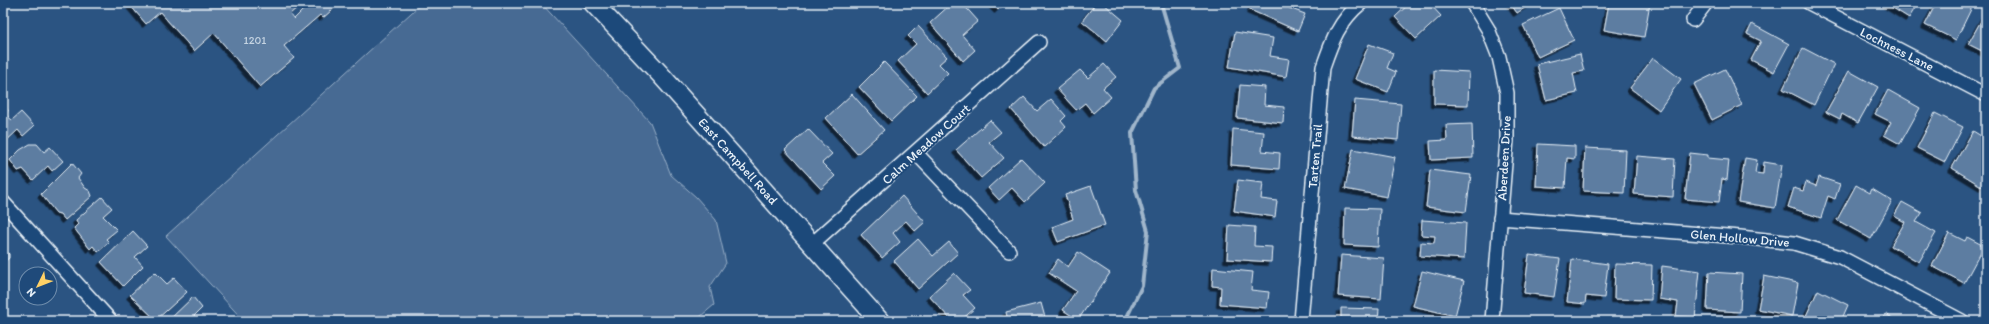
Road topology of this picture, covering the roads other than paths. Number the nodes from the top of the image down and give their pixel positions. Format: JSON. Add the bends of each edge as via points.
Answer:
{"nodes":[{"id":1,"x":593,"y":3,"type":"edge"},
{"id":2,"x":1361,"y":3,"type":"edge"},
{"id":3,"x":1472,"y":3,"type":"edge"},
{"id":4,"x":1706,"y":3,"type":"edge"},
{"id":5,"x":1809,"y":3,"type":"edge"},
{"id":6,"x":1693,"y":20,"type":"dead end"},
{"id":7,"x":1039,"y":42,"type":"dead end"},
{"id":8,"x":1986,"y":95,"type":"edge"},
{"id":9,"x":916,"y":153,"type":"junction"},
{"id":10,"x":3,"y":202,"type":"edge"},
{"id":11,"x":1500,"y":218,"type":"junction"},
{"id":12,"x":812,"y":244,"type":"junction"},
{"id":13,"x":1009,"y":251,"type":"dead end"},
{"id":14,"x":111,"y":321,"type":"edge"},
{"id":15,"x":880,"y":321,"type":"edge"},
{"id":16,"x":1301,"y":321,"type":"edge"},
{"id":17,"x":1492,"y":321,"type":"edge"},
{"id":18,"x":1962,"y":321,"type":"edge"}],
"edges":[{"from":1,"to":12,"type":"main road","name":"East Campbell Road"},
{"from":2,"to":16,"type":"street","name":"Tarten Trail","via":[[1348,13],[1333,37],[1323,67]]},
{"from":3,"to":11,"type":"street","name":"Aberdeen Drive","via":[[1488,29],[1500,57],[1507,93],[1507,139]]},
{"from":4,"to":6,"type":"street"},
{"from":5,"to":8,"type":"street","name":"Lochness Lane"},
{"from":7,"to":9,"type":"street","name":"Calm Meadow Court"},
{"from":9,"to":12,"type":"street","name":"Calm Meadow Court"},
{"from":9,"to":13,"type":"street"},
{"from":10,"to":14,"type":"street"},
{"from":11,"to":17,"type":"street","name":"Aberdeen Drive"},
{"from":11,"to":18,"type":"street","name":"Glen Hollow Drive","via":[[1794,243],[1840,258]]},
{"from":12,"to":15,"type":"main road","name":"East Campbell Road"}]}
